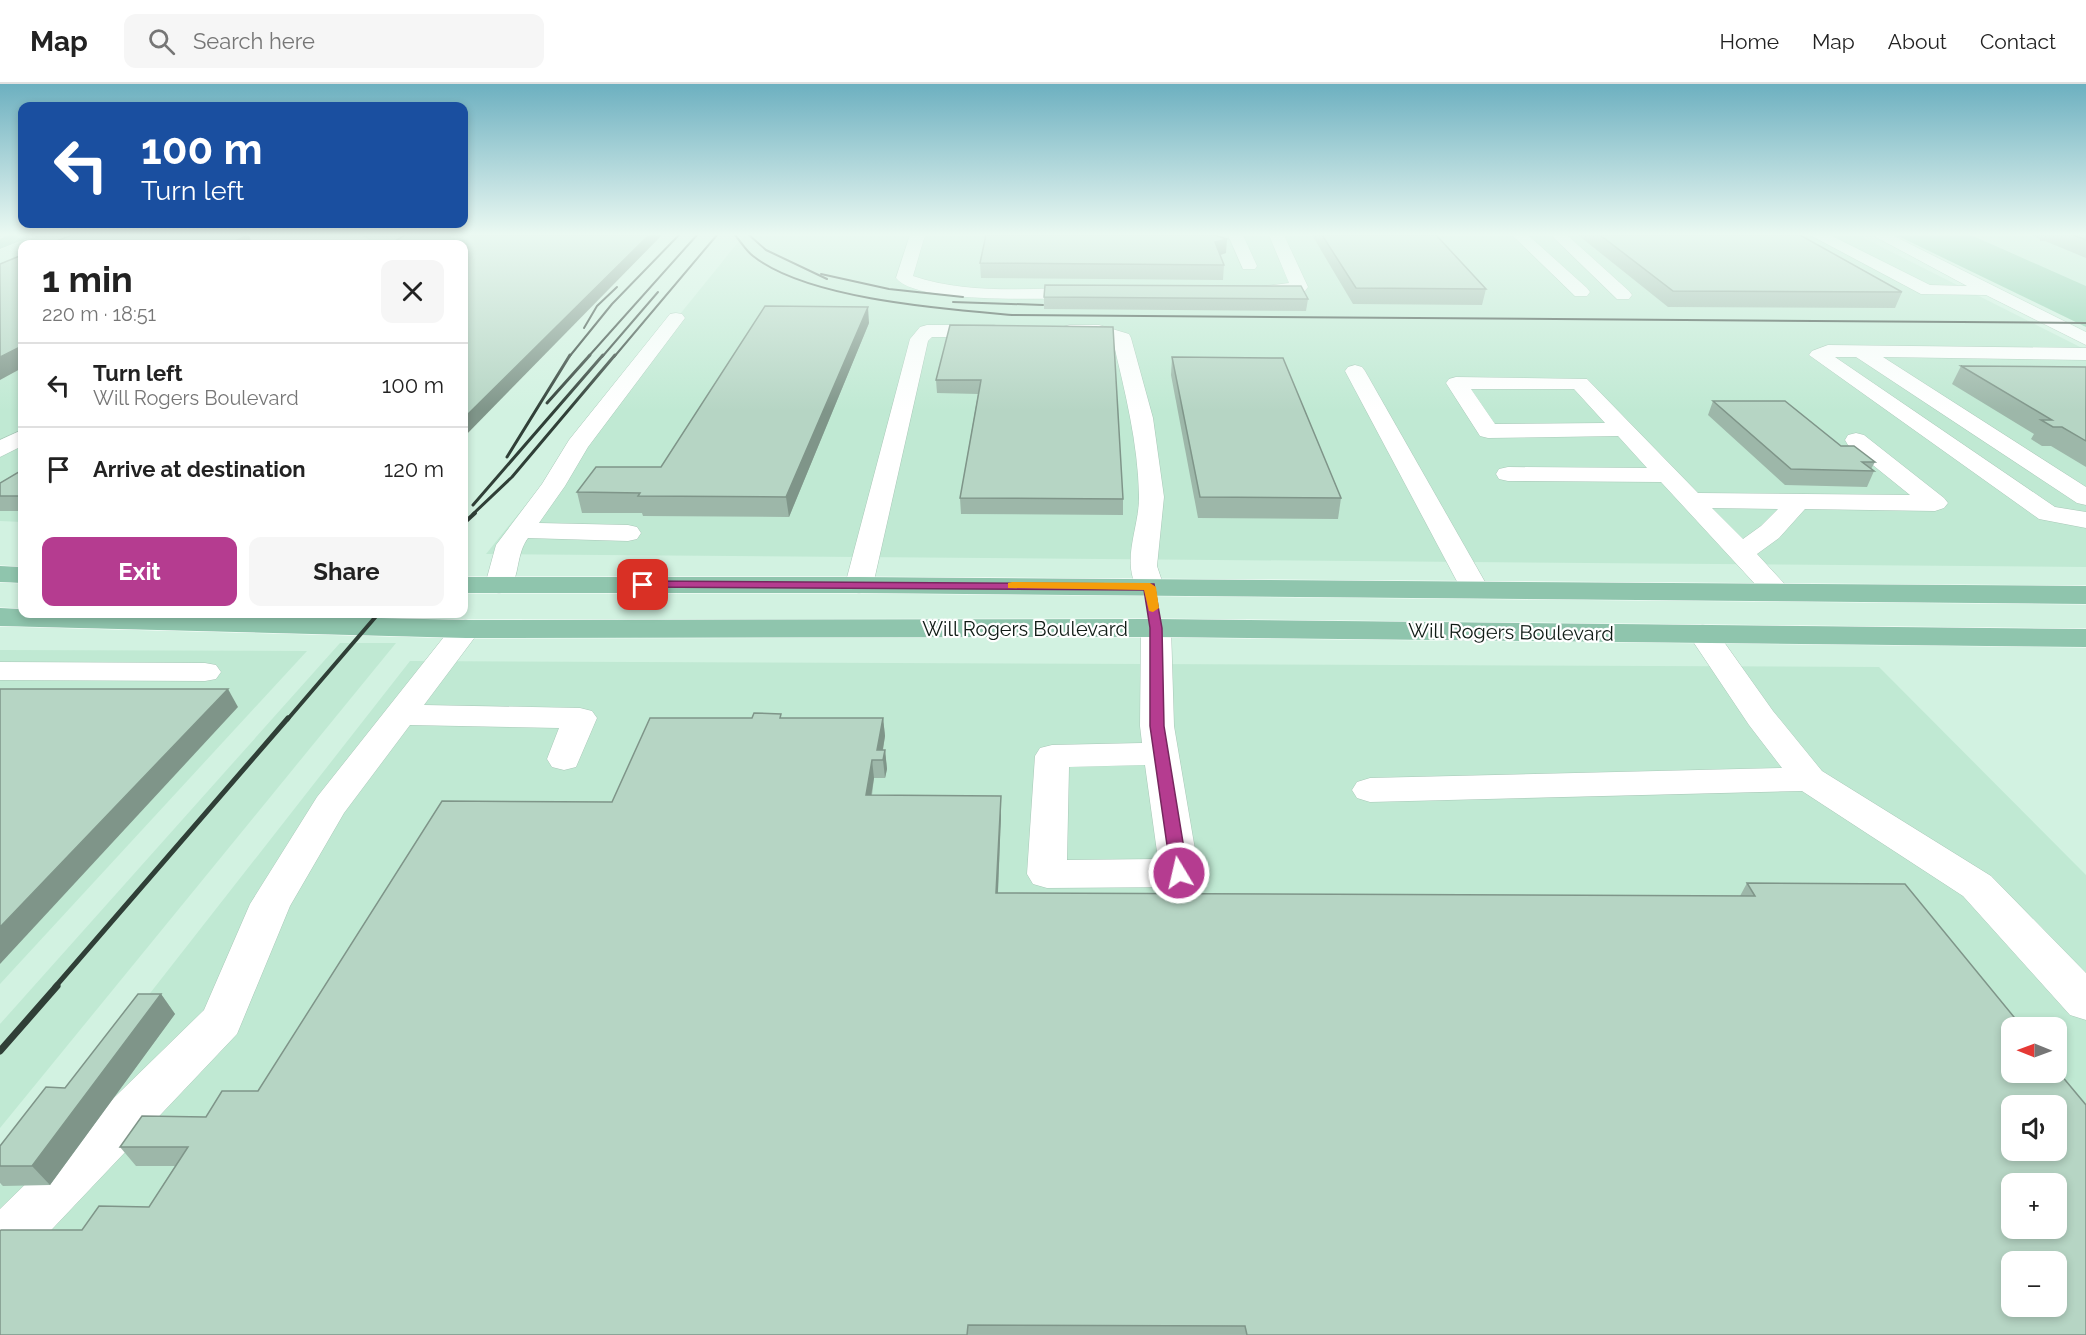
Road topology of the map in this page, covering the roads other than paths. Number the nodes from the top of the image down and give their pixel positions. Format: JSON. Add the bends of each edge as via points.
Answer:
{"nodes":[{"id":1,"x":1074,"y":293,"type":"edge"},
{"id":2,"x":1996,"y":293,"type":"edge"},
{"id":3,"x":1106,"y":294,"type":"edge"},
{"id":4,"x":676,"y":318,"type":"dead end"},
{"id":5,"x":1019,"y":331,"type":"edge"},
{"id":6,"x":1054,"y":331,"type":"edge"},
{"id":7,"x":2086,"y":339,"type":"edge"},
{"id":8,"x":1860,"y":351,"type":"junction"},
{"id":9,"x":2086,"y":354,"type":"edge"},
{"id":10,"x":1355,"y":371,"type":"dead end"},
{"id":11,"x":1623,"y":429,"type":"junction"},
{"id":12,"x":18,"y":439,"type":"edge"},
{"id":13,"x":1856,"y":440,"type":"dead end"},
{"id":14,"x":0,"y":450,"type":"edge"},
{"id":15,"x":1508,"y":474,"type":"dead end"},
{"id":16,"x":1667,"y":475,"type":"junction"},
{"id":17,"x":2086,"y":498,"type":"edge"},
{"id":18,"x":1691,"y":500,"type":"junction"},
{"id":19,"x":1799,"y":501,"type":"junction"},
{"id":20,"x":2086,"y":520,"type":"edge"},
{"id":21,"x":520,"y":530,"type":"junction"},
{"id":22,"x":628,"y":533,"type":"dead end"},
{"id":23,"x":1742,"y":553,"type":"junction"},
{"id":24,"x":0,"y":574,"type":"edge"},
{"id":25,"x":18,"y":575,"type":"edge"},
{"id":26,"x":468,"y":585,"type":"edge"},
{"id":27,"x":499,"y":585,"type":"junction"},
{"id":28,"x":859,"y":585,"type":"junction"},
{"id":29,"x":1150,"y":587,"type":"junction"},
{"id":30,"x":1474,"y":589,"type":"junction"},
{"id":31,"x":1668,"y":590,"type":"junction"},
{"id":32,"x":1777,"y":591,"type":"junction"},
{"id":33,"x":2086,"y":595,"type":"edge"},
{"id":34,"x":0,"y":617,"type":"edge"},
{"id":35,"x":18,"y":617,"type":"edge"},
{"id":36,"x":39,"y":618,"type":"edge"},
{"id":37,"x":1156,"y":628,"type":"junction"},
{"id":38,"x":466,"y":629,"type":"junction"},
{"id":39,"x":1703,"y":634,"type":"junction"},
{"id":40,"x":2086,"y":638,"type":"edge"},
{"id":41,"x":0,"y":671,"type":"edge"},
{"id":42,"x":205,"y":672,"type":"dead end"},
{"id":43,"x":399,"y":715,"type":"junction"},
{"id":44,"x":1161,"y":754,"type":"junction"},
{"id":45,"x":564,"y":759,"type":"dead end"},
{"id":46,"x":1809,"y":779,"type":"junction"},
{"id":47,"x":1370,"y":790,"type":"dead end"},
{"id":48,"x":2086,"y":1002,"type":"edge"},
{"id":49,"x":0,"y":1246,"type":"edge"}],
"edges":[{"from":1,"to":3,"type":"street"},
{"from":2,"to":7,"type":"street"},
{"from":4,"to":21,"type":"street","via":[[577,445]]},
{"from":5,"to":28,"type":"street","via":[[927,331],[919,339]]},
{"from":6,"to":29,"type":"street","via":[[1100,331],[1122,338],[1142,418],[1152,497],[1143,566]]},
{"from":8,"to":9,"type":"street"},
{"from":8,"to":17,"type":"street"},
{"from":8,"to":20,"type":"street","via":[[1828,351],[1819,355],[2048,513]]},
{"from":10,"to":30,"type":"street"},
{"from":11,"to":11,"type":"street","via":[[1580,383],[1456,383],[1488,431]]},
{"from":11,"to":16,"type":"street"},
{"from":12,"to":14,"type":"street"},
{"from":13,"to":19,"type":"street","via":[[1935,503]]},
{"from":15,"to":16,"type":"street"},
{"from":16,"to":18,"type":"street"},
{"from":18,"to":19,"type":"street"},
{"from":18,"to":23,"type":"street"},
{"from":19,"to":23,"type":"street","via":[[1770,532]]},
{"from":21,"to":22,"type":"street"},
{"from":21,"to":27,"type":"street","via":[[510,545]]},
{"from":23,"to":32,"type":"street"},
{"from":24,"to":25,"type":"main road"},
{"from":26,"to":27,"type":"main road"},
{"from":27,"to":28,"type":"main road"},
{"from":27,"to":38,"type":"main road"},
{"from":28,"to":29,"type":"main road"},
{"from":29,"to":30,"type":"main road"},
{"from":29,"to":37,"type":"main road"},
{"from":30,"to":31,"type":"main road"},
{"from":31,"to":32,"type":"main road"},
{"from":31,"to":39,"type":"main road"},
{"from":32,"to":33,"type":"main road"},
{"from":34,"to":35,"type":"main road","name":"Will Rogers Boulevard"},
{"from":36,"to":38,"type":"main road","name":"Will Rogers Boulevard"},
{"from":37,"to":38,"type":"main road","name":"Will Rogers Boulevard"},
{"from":37,"to":39,"type":"main road","name":"Will Rogers Boulevard"},
{"from":37,"to":44,"type":"street"},
{"from":38,"to":43,"type":"street"},
{"from":39,"to":40,"type":"main road","name":"Will Rogers Boulevard"},
{"from":39,"to":46,"type":"street"},
{"from":41,"to":42,"type":"street"},
{"from":43,"to":45,"type":"street","via":[[580,718]]},
{"from":43,"to":49,"type":"street","via":[[330,806],[270,904],[221,1021]]},
{"from":44,"to":44,"type":"street","via":[[1179,873],[1047,874],[1052,756]]},
{"from":46,"to":47,"type":"street"},
{"from":46,"to":48,"type":"street","via":[[1977,886]]}]}
